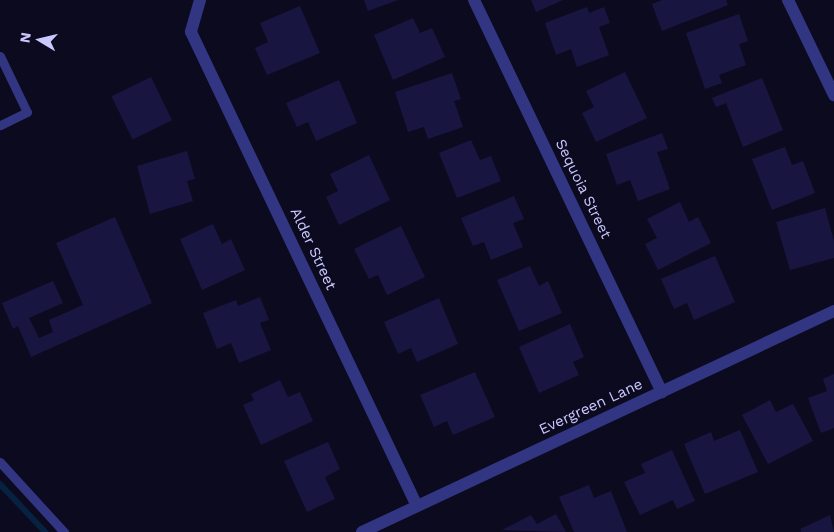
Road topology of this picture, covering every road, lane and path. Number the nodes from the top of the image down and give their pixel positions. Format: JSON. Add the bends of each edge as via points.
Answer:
{"nodes":[{"id":1,"x":474,"y":0,"type":"edge"},
{"id":2,"x":788,"y":0,"type":"edge"},
{"id":3,"x":198,"y":2,"type":"edge"},
{"id":4,"x":0,"y":56,"type":"edge"},
{"id":5,"x":834,"y":95,"type":"edge"},
{"id":6,"x":0,"y":125,"type":"edge"},
{"id":7,"x":834,"y":311,"type":"edge"},
{"id":8,"x":662,"y":392,"type":"junction"},
{"id":9,"x":0,"y":462,"type":"edge"},
{"id":10,"x":417,"y":506,"type":"junction"},
{"id":11,"x":64,"y":532,"type":"edge"},
{"id":12,"x":362,"y":532,"type":"edge"}],
"edges":[{"from":1,"to":8,"type":"street","name":"Sequoia Street"},
{"from":2,"to":5,"type":"street"},
{"from":3,"to":10,"type":"street","name":"Alder Street","via":[[191,32]]},
{"from":4,"to":6,"type":"lane","via":[[27,112]]},
{"from":7,"to":8,"type":"street","name":"Evergreen Lane"},
{"from":8,"to":10,"type":"street","name":"Evergreen Lane"},
{"from":9,"to":11,"type":"lane"},
{"from":10,"to":12,"type":"street","name":"Evergreen Lane"}]}
